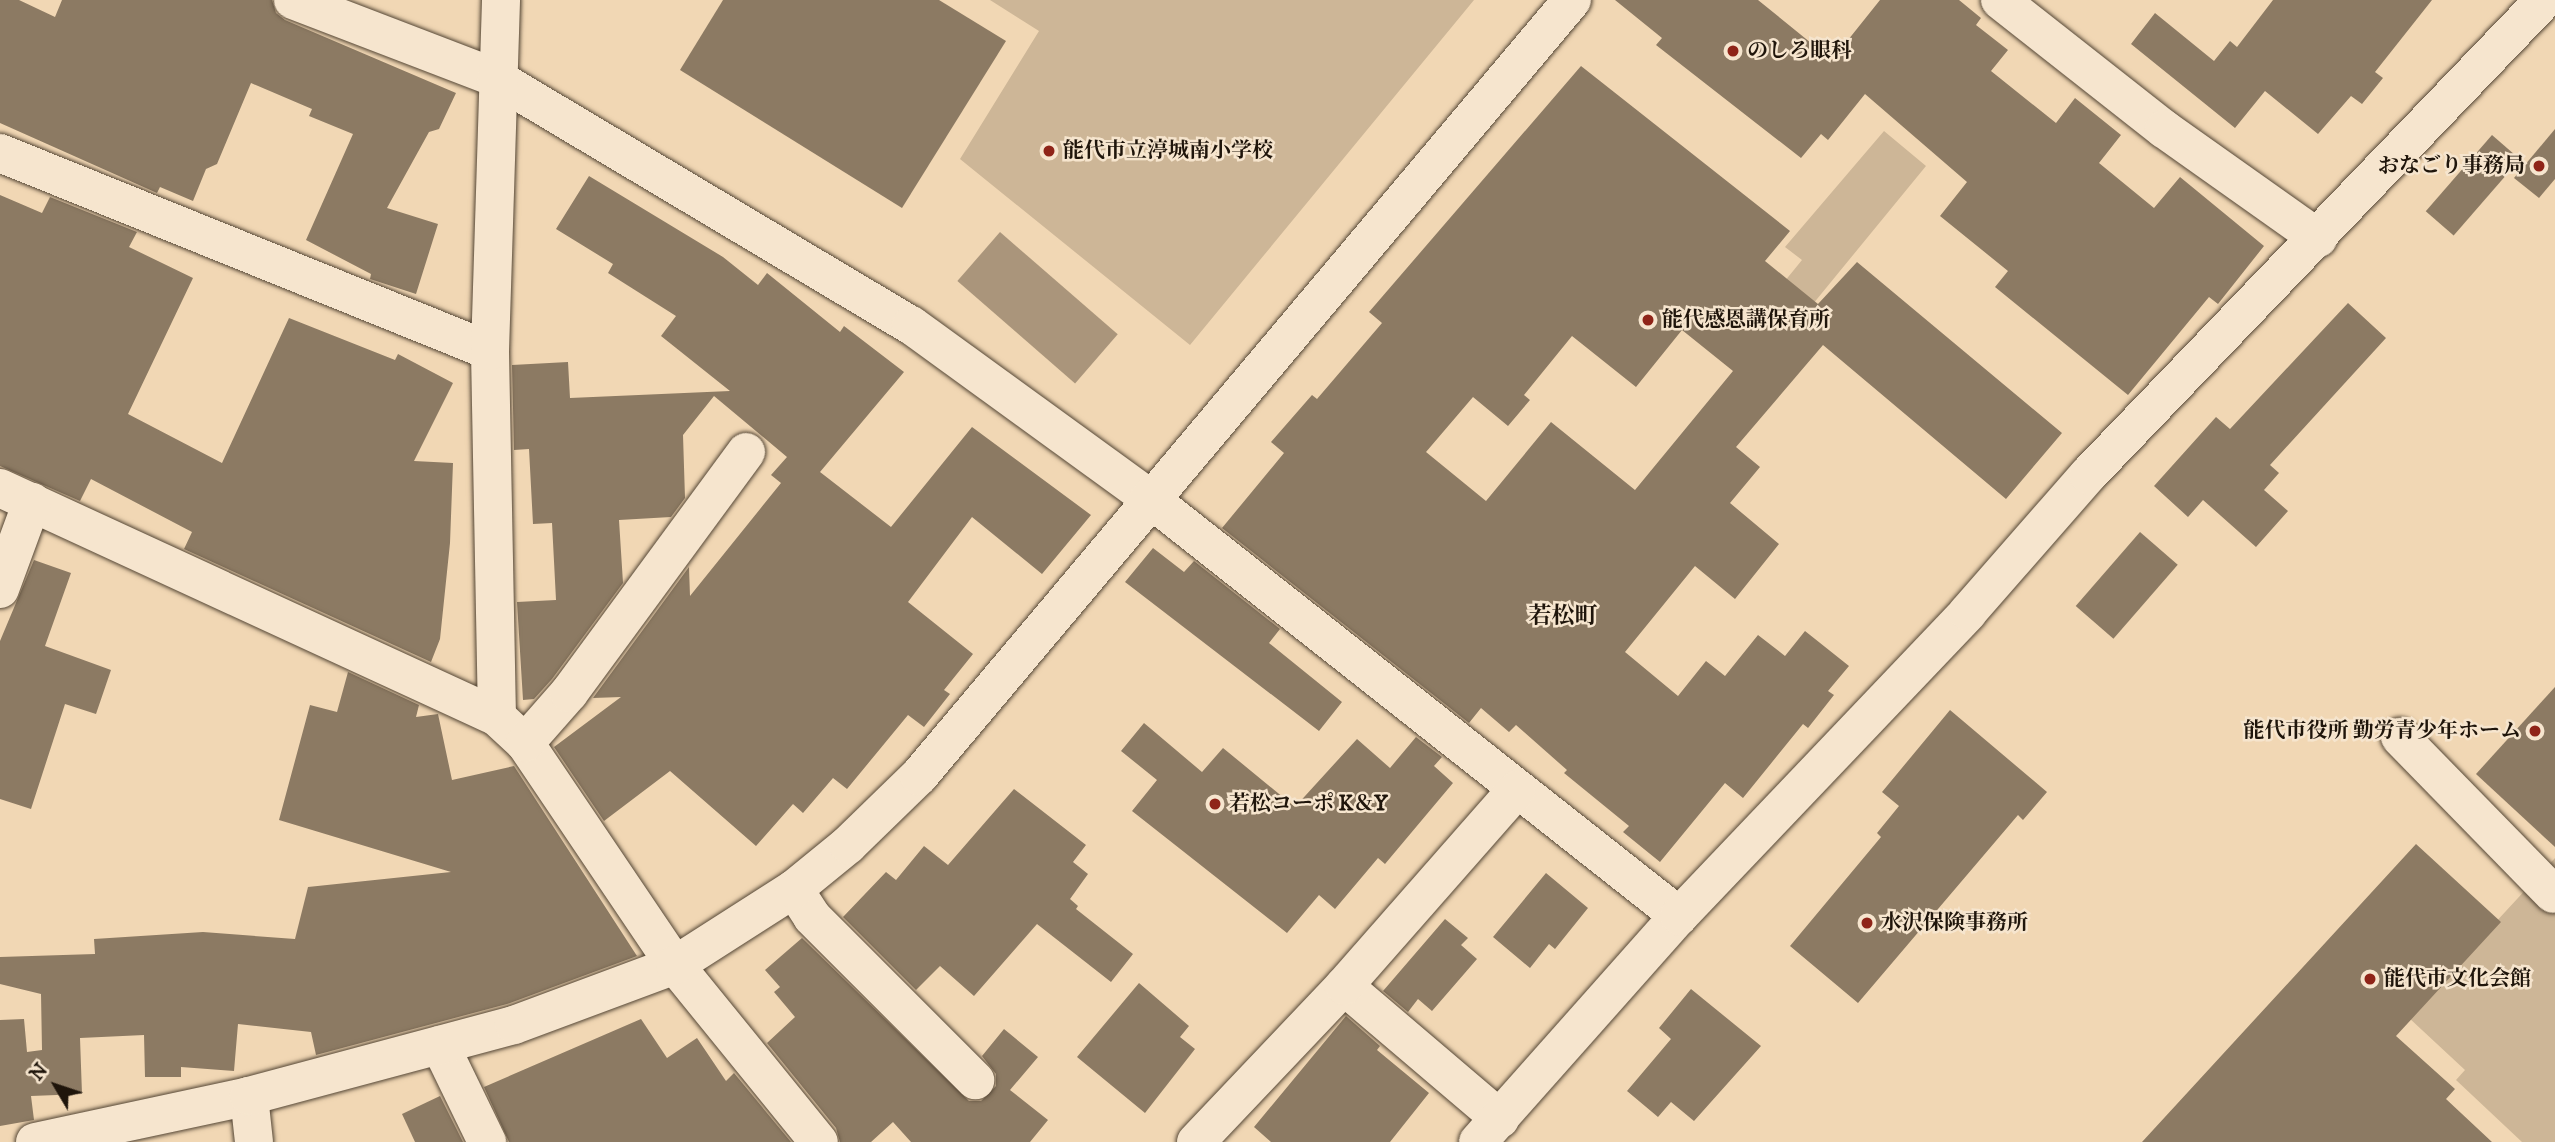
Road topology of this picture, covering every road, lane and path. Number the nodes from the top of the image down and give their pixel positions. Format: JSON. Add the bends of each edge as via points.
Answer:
{"nodes":[{"id":1,"x":293,"y":0,"type":"edge"},
{"id":2,"x":501,"y":0,"type":"edge"},
{"id":3,"x":1572,"y":0,"type":"edge"},
{"id":4,"x":2000,"y":0,"type":"edge"},
{"id":5,"x":2544,"y":0,"type":"edge"},
{"id":6,"x":496,"y":78,"type":"junction"},
{"id":7,"x":0,"y":153,"type":"edge"},
{"id":8,"x":2318,"y":238,"type":"junction"},
{"id":9,"x":490,"y":351,"type":"junction"},
{"id":10,"x":746,"y":452,"type":"dead end"},
{"id":11,"x":16,"y":495,"type":"edge"},
{"id":12,"x":1149,"y":498,"type":"junction"},
{"id":13,"x":0,"y":589,"type":"edge"},
{"id":14,"x":497,"y":717,"type":"junction"},
{"id":15,"x":2400,"y":737,"type":"dead end"},
{"id":16,"x":525,"y":743,"type":"junction"},
{"id":17,"x":1516,"y":790,"type":"junction"},
{"id":18,"x":794,"y":889,"type":"junction"},
{"id":19,"x":2553,"y":894,"type":"dead end"},
{"id":20,"x":1679,"y":916,"type":"junction"},
{"id":21,"x":675,"y":965,"type":"junction"},
{"id":22,"x":1344,"y":986,"type":"junction"},
{"id":23,"x":440,"y":1045,"type":"junction"},
{"id":24,"x":975,"y":1080,"type":"dead end"},
{"id":25,"x":249,"y":1096,"type":"junction"},
{"id":26,"x":1489,"y":1131,"type":"edge"},
{"id":27,"x":34,"y":1142,"type":"edge"},
{"id":28,"x":254,"y":1142,"type":"edge"},
{"id":29,"x":487,"y":1142,"type":"edge"},
{"id":30,"x":820,"y":1142,"type":"edge"},
{"id":31,"x":1195,"y":1142,"type":"edge"}],
"edges":[{"from":1,"to":6,"type":"street"},
{"from":2,"to":6,"type":"street"},
{"from":3,"to":12,"type":"street"},
{"from":4,"to":8,"type":"street","via":[[2164,129]]},
{"from":5,"to":8,"type":"street"},
{"from":6,"to":9,"type":"street"},
{"from":6,"to":12,"type":"street","via":[[911,325]]},
{"from":7,"to":9,"type":"street"},
{"from":8,"to":20,"type":"street","via":[[2088,475],[1968,611]]},
{"from":9,"to":14,"type":"street"},
{"from":10,"to":16,"type":"street","via":[[569,693]]},
{"from":11,"to":13,"type":"street"},
{"from":11,"to":14,"type":"street"},
{"from":12,"to":17,"type":"street"},
{"from":12,"to":18,"type":"street","via":[[919,776],[848,845]]},
{"from":14,"to":16,"type":"street"},
{"from":15,"to":19,"type":"street"},
{"from":16,"to":21,"type":"street"},
{"from":17,"to":20,"type":"street"},
{"from":17,"to":22,"type":"street"},
{"from":18,"to":21,"type":"street"},
{"from":18,"to":24,"type":"street","via":[[813,917]]},
{"from":20,"to":26,"type":"street"},
{"from":21,"to":23,"type":"street","via":[[514,1026]]},
{"from":21,"to":30,"type":"street"},
{"from":22,"to":26,"type":"street"},
{"from":22,"to":31,"type":"street"},
{"from":23,"to":25,"type":"street"},
{"from":23,"to":29,"type":"street"},
{"from":25,"to":27,"type":"street"},
{"from":25,"to":28,"type":"street"}]}
